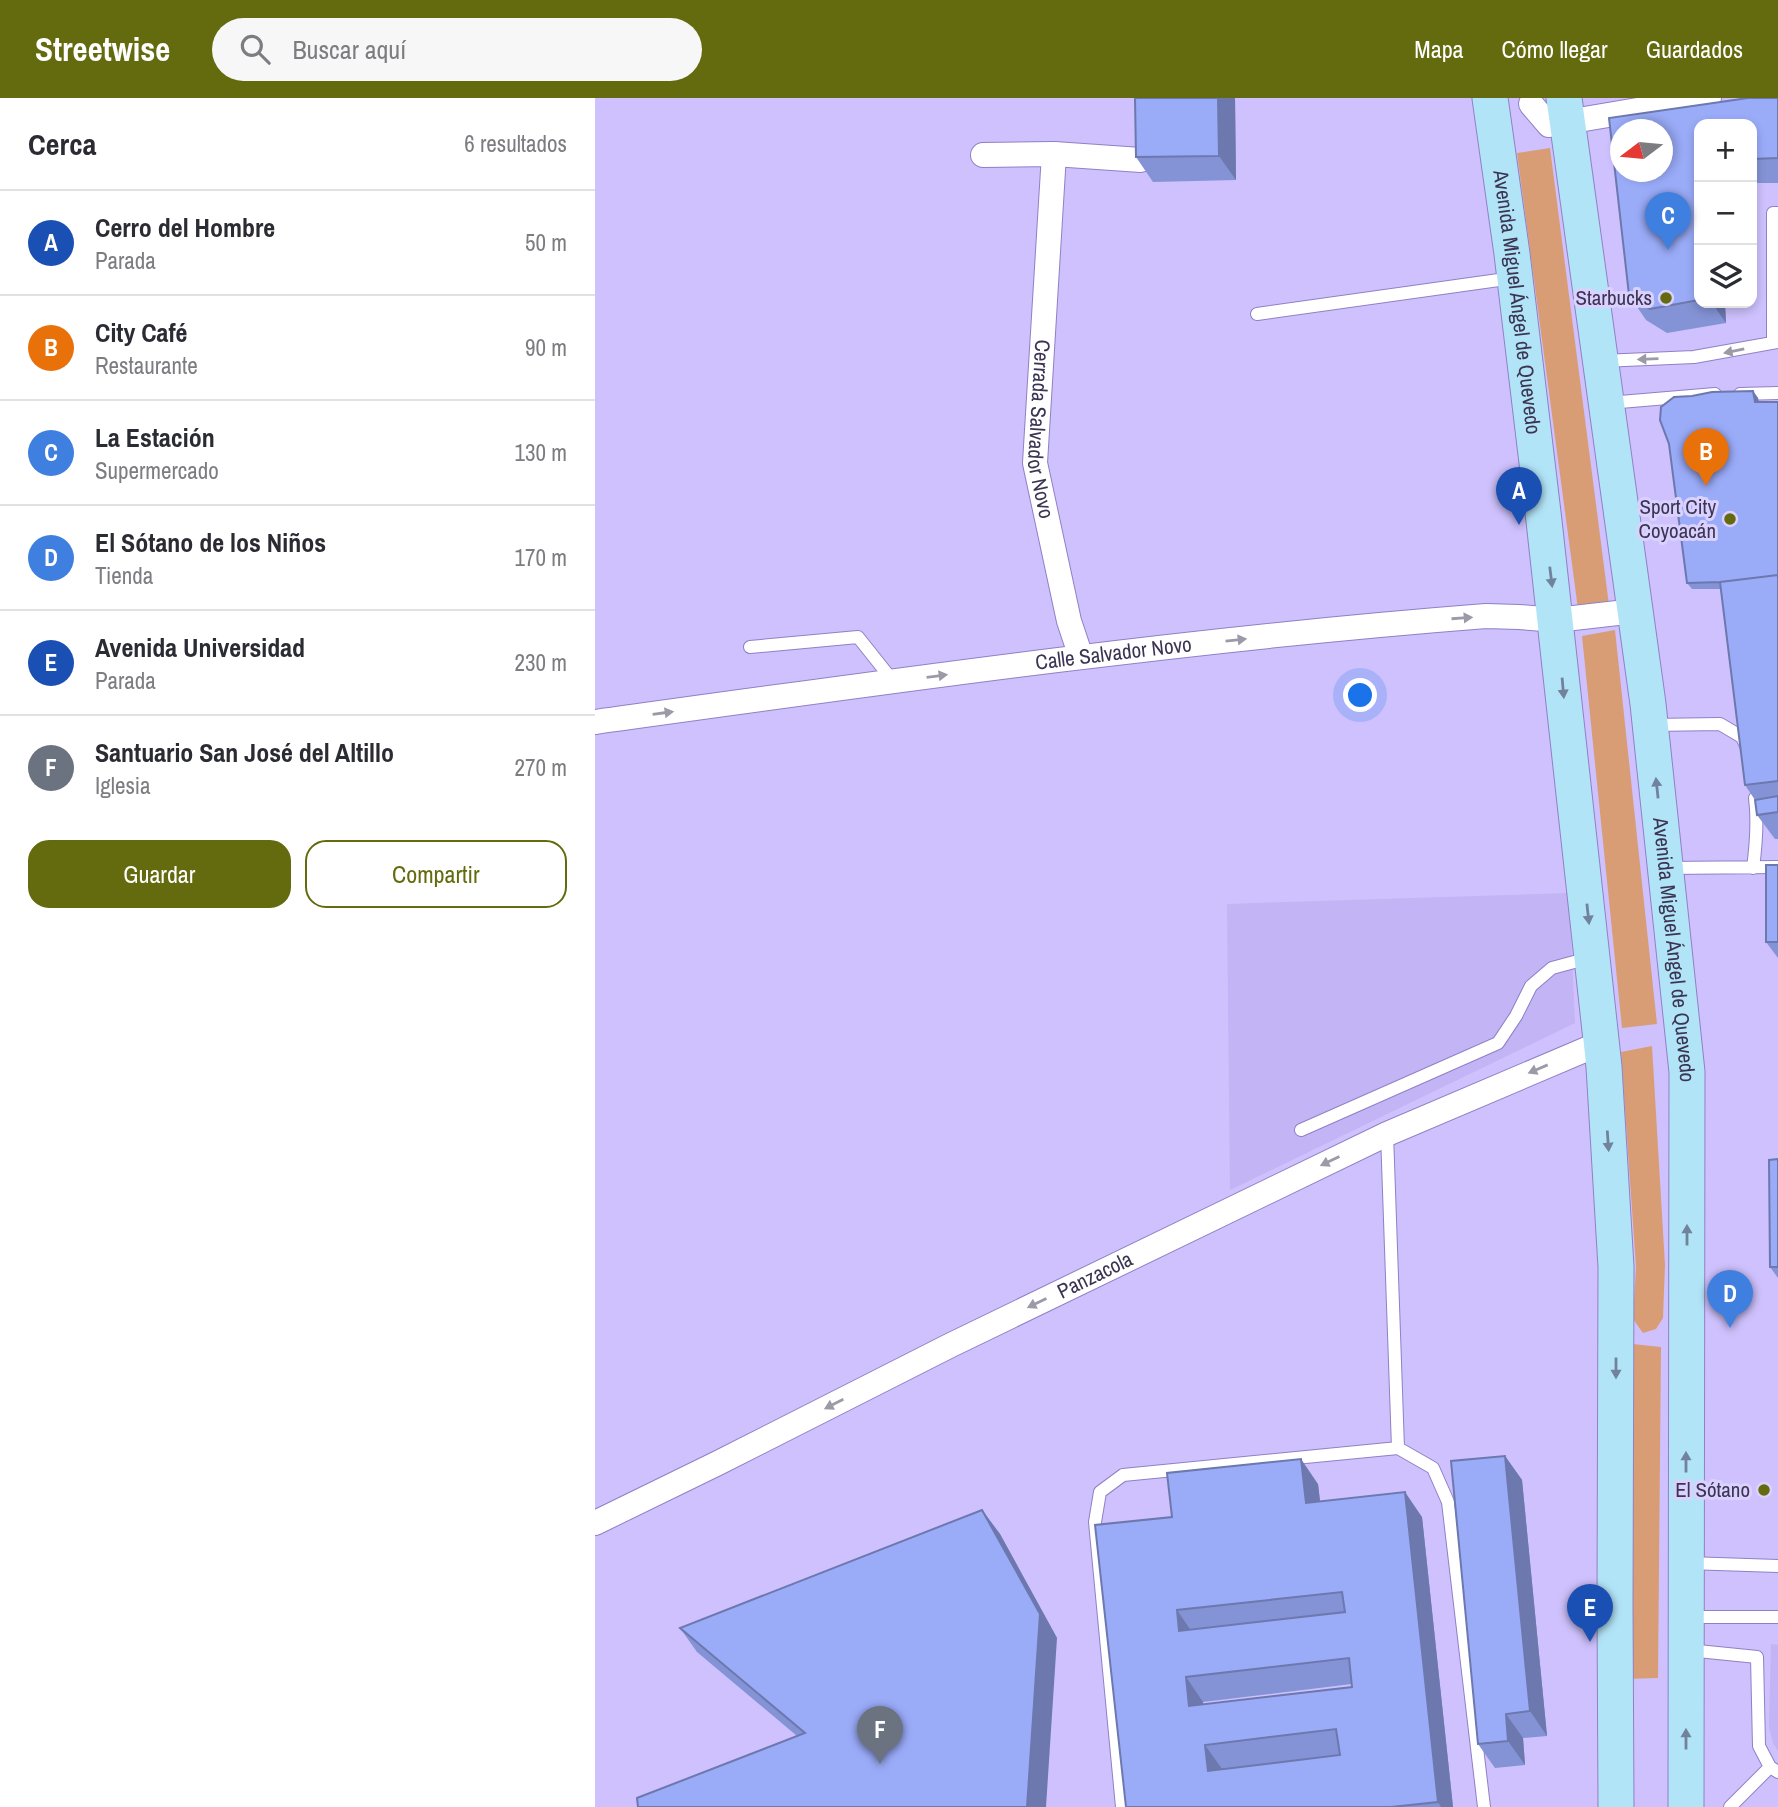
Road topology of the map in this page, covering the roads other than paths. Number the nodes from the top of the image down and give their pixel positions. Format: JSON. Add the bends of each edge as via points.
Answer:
{"nodes":[{"id":1,"x":1709,"y":98,"type":"edge"},
{"id":2,"x":1532,"y":101,"type":"edge"},
{"id":3,"x":1490,"y":104,"type":"edge"},
{"id":4,"x":1566,"y":110,"type":"edge"},
{"id":5,"x":983,"y":155,"type":"dead end"},
{"id":6,"x":1054,"y":155,"type":"junction"},
{"id":7,"x":1141,"y":160,"type":"edge"},
{"id":8,"x":1778,"y":213,"type":"edge"},
{"id":9,"x":1515,"y":278,"type":"junction"},
{"id":10,"x":1257,"y":314,"type":"dead end"},
{"id":11,"x":1775,"y":342,"type":"edge"},
{"id":12,"x":1602,"y":361,"type":"junction"},
{"id":13,"x":1778,"y":393,"type":"edge"},
{"id":14,"x":1608,"y":403,"type":"junction"},
{"id":15,"x":1635,"y":611,"type":"junction"},
{"id":16,"x":1556,"y":620,"type":"junction"},
{"id":17,"x":750,"y":647,"type":"dead end"},
{"id":18,"x":1081,"y":657,"type":"junction"},
{"id":19,"x":893,"y":681,"type":"junction"},
{"id":20,"x":595,"y":722,"type":"edge"},
{"id":21,"x":1650,"y":725,"type":"junction"},
{"id":22,"x":1750,"y":754,"type":"edge"},
{"id":23,"x":1754,"y":789,"type":"edge"},
{"id":24,"x":1778,"y":867,"type":"edge"},
{"id":25,"x":1753,"y":868,"type":"junction"},
{"id":26,"x":1666,"y":869,"type":"junction"},
{"id":27,"x":1592,"y":957,"type":"junction"},
{"id":28,"x":1601,"y":1043,"type":"junction"},
{"id":29,"x":1301,"y":1130,"type":"dead end"},
{"id":30,"x":1387,"y":1133,"type":"junction"},
{"id":31,"x":1398,"y":1448,"type":"junction"},
{"id":32,"x":595,"y":1523,"type":"edge"},
{"id":33,"x":1686,"y":1563,"type":"junction"},
{"id":34,"x":1778,"y":1566,"type":"edge"},
{"id":35,"x":1778,"y":1616,"type":"edge"},
{"id":36,"x":1686,"y":1634,"type":"junction"},
{"id":37,"x":1774,"y":1770,"type":"edge"},
{"id":38,"x":1122,"y":1807,"type":"edge"},
{"id":39,"x":1484,"y":1807,"type":"edge"},
{"id":40,"x":1616,"y":1807,"type":"edge"},
{"id":41,"x":1632,"y":1807,"type":"edge"},
{"id":42,"x":1646,"y":1807,"type":"edge"},
{"id":43,"x":1686,"y":1807,"type":"edge"},
{"id":44,"x":1730,"y":1807,"type":"edge"}],
"edges":[{"from":1,"to":4,"type":"street"},
{"from":2,"to":3,"type":"street"},
{"from":2,"to":4,"type":"street","via":[[1549,125]]},
{"from":3,"to":9,"type":"main road","name":"Avenida Miguel Ángel de Quevedo"},
{"from":4,"to":12,"type":"main road","name":"Avenida Miguel Ángel de Quevedo"},
{"from":5,"to":6,"type":"street"},
{"from":6,"to":7,"type":"street"},
{"from":6,"to":18,"type":"street","name":"Cerrada Salvador Novo","via":[[1035,463]]},
{"from":8,"to":11,"type":"lane","via":[[1773,213]]},
{"from":9,"to":10,"type":"lane"},
{"from":9,"to":16,"type":"main road","name":"Avenida Miguel Ángel de Quevedo","one_way":true},
{"from":11,"to":12,"type":"lane","one_way":true,"via":[[1694,357]]},
{"from":12,"to":14,"type":"main road","name":"Avenida Miguel Ángel de Quevedo"},
{"from":13,"to":14,"type":"lane"},
{"from":14,"to":15,"type":"main road","name":"Avenida Miguel Ángel de Quevedo"},
{"from":15,"to":16,"type":"street","name":"Calle Salvador Novo"},
{"from":15,"to":21,"type":"main road","name":"Avenida Miguel Ángel de Quevedo"},
{"from":18,"to":16,"type":"street","name":"Calle Salvador Novo","one_way":true,"via":[[1440,620]]},
{"from":16,"to":27,"type":"main road","name":"Avenida Miguel Ángel de Quevedo","one_way":true},
{"from":17,"to":19,"type":"lane","via":[[858,637]]},
{"from":19,"to":18,"type":"street","name":"Calle Salvador Novo","one_way":true},
{"from":20,"to":19,"type":"street","name":"Calle Salvador Novo","one_way":true},
{"from":21,"to":22,"type":"lane","via":[[1720,724],[1742,737]]},
{"from":26,"to":21,"type":"main road","name":"Avenida Miguel Ángel de Quevedo","one_way":true},
{"from":23,"to":25,"type":"lane"},
{"from":24,"to":25,"type":"lane"},
{"from":25,"to":26,"type":"lane"},
{"from":33,"to":26,"type":"main road","name":"Avenida Miguel Ángel de Quevedo","one_way":true,"via":[[1687,1072]]},
{"from":27,"to":28,"type":"main road","name":"Avenida Miguel Ángel de Quevedo"},
{"from":27,"to":29,"type":"lane","via":[[1552,968],[1531,986],[1498,1043]]},
{"from":28,"to":30,"type":"street","name":"Panzacola","one_way":true},
{"from":28,"to":40,"type":"main road","name":"Avenida Miguel Ángel de Quevedo","one_way":true,"via":[[1616,1267]]},
{"from":30,"to":31,"type":"lane"},
{"from":30,"to":32,"type":"street","name":"Panzacola","one_way":true},
{"from":31,"to":38,"type":"lane","via":[[1123,1475],[1100,1492],[1095,1522]]},
{"from":31,"to":39,"type":"lane","via":[[1433,1468],[1448,1502]]},
{"from":33,"to":34,"type":"lane"},
{"from":33,"to":36,"type":"main road","name":"Avenida Miguel Ángel de Quevedo"},
{"from":35,"to":36,"type":"lane"},
{"from":36,"to":37,"type":"lane","via":[[1757,1657],[1759,1746]]},
{"from":43,"to":36,"type":"main road","name":"Avenida Miguel Ángel de Quevedo","one_way":true},
{"from":37,"to":44,"type":"lane"},
{"from":41,"to":42,"type":"main road"}]}
